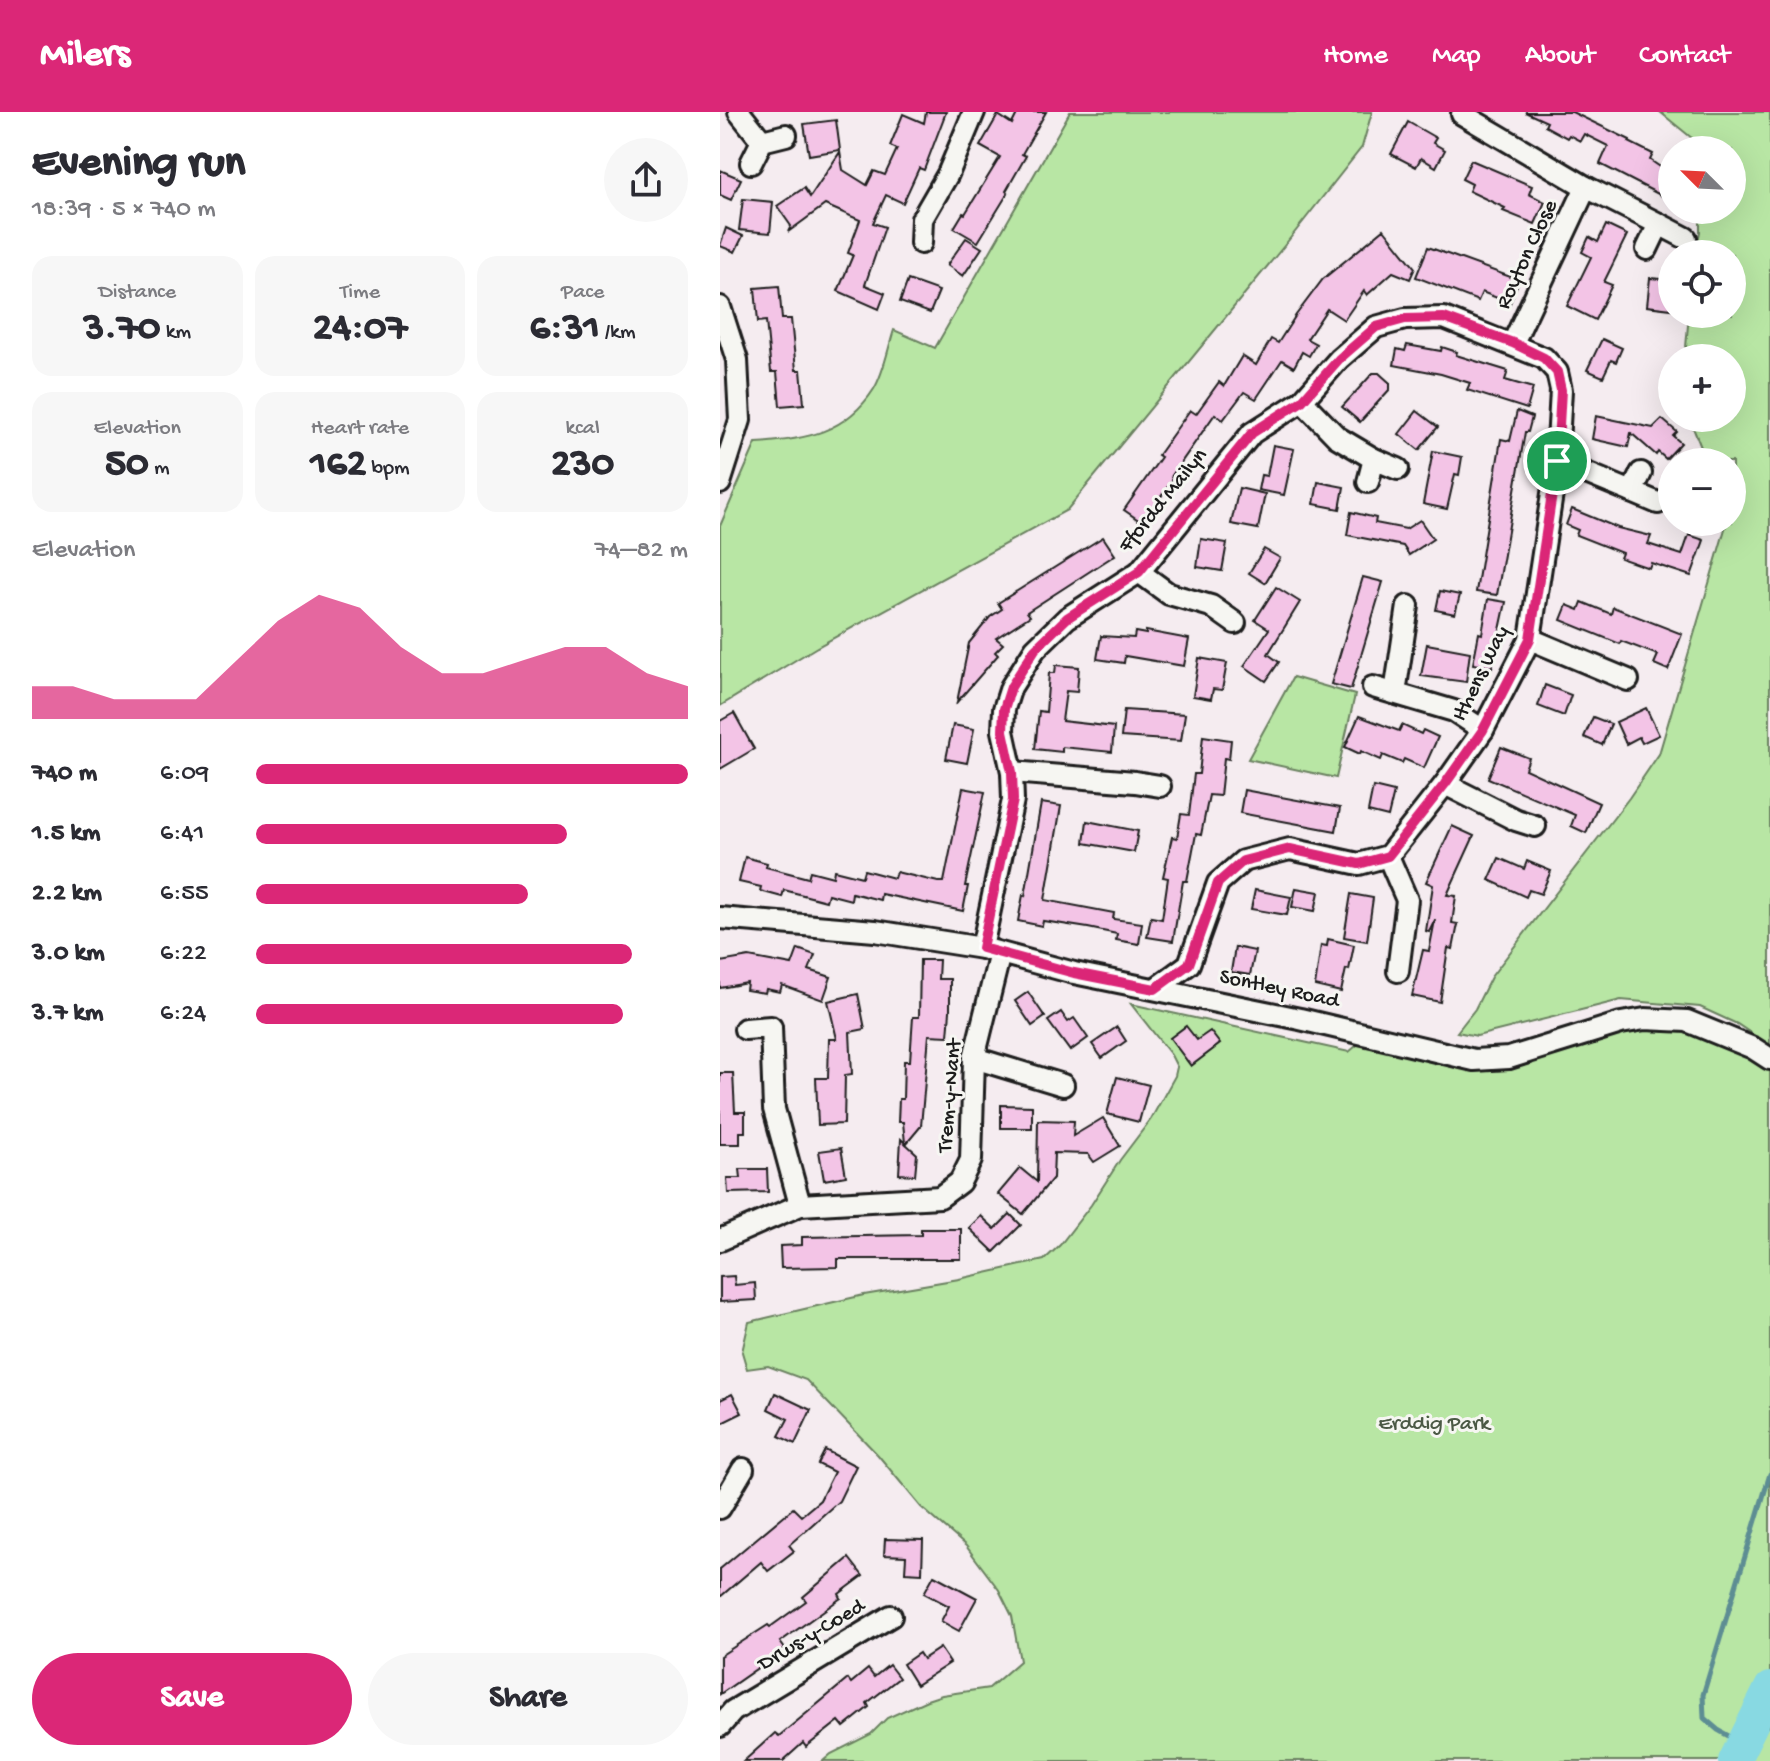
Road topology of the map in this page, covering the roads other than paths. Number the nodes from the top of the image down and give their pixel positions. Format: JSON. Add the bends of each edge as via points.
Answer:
{"nodes":[{"id":1,"x":739,"y":112,"type":"edge"},
{"id":2,"x":974,"y":112,"type":"edge"},
{"id":3,"x":1462,"y":114,"type":"dead end"},
{"id":4,"x":786,"y":135,"type":"dead end"},
{"id":5,"x":762,"y":141,"type":"junction"},
{"id":6,"x":751,"y":163,"type":"dead end"},
{"id":7,"x":1586,"y":187,"type":"junction"},
{"id":8,"x":1658,"y":223,"type":"edge"},
{"id":9,"x":1659,"y":224,"type":"joint"},
{"id":10,"x":1686,"y":238,"type":"dead end"},
{"id":11,"x":921,"y":243,"type":"dead end"},
{"id":12,"x":1647,"y":249,"type":"dead end"},
{"id":13,"x":720,"y":307,"type":"edge"},
{"id":14,"x":1513,"y":343,"type":"junction"},
{"id":15,"x":1339,"y":359,"type":"joint"},
{"id":16,"x":1302,"y":401,"type":"junction"},
{"id":17,"x":1374,"y":459,"type":"junction"},
{"id":18,"x":1557,"y":461,"type":"junction"},
{"id":19,"x":1398,"y":469,"type":"dead end"},
{"id":20,"x":1641,"y":473,"type":"dead end"},
{"id":21,"x":1368,"y":482,"type":"dead end"},
{"id":22,"x":720,"y":483,"type":"edge"},
{"id":23,"x":1632,"y":492,"type":"junction"},
{"id":24,"x":1658,"y":503,"type":"dead end"},
{"id":25,"x":1139,"y":572,"type":"junction"},
{"id":26,"x":1408,"y":606,"type":"dead end"},
{"id":27,"x":1235,"y":623,"type":"dead end"},
{"id":28,"x":1530,"y":639,"type":"junction"},
{"id":29,"x":1628,"y":680,"type":"dead end"},
{"id":30,"x":1373,"y":687,"type":"dead end"},
{"id":31,"x":1395,"y":693,"type":"junction"},
{"id":32,"x":1483,"y":730,"type":"junction"},
{"id":33,"x":1012,"y":772,"type":"junction"},
{"id":34,"x":1445,"y":784,"type":"junction"},
{"id":35,"x":1160,"y":786,"type":"dead end"},
{"id":36,"x":1535,"y":826,"type":"dead end"},
{"id":37,"x":1388,"y":856,"type":"junction"},
{"id":38,"x":720,"y":918,"type":"edge"},
{"id":39,"x":991,"y":951,"type":"junction"},
{"id":40,"x":1398,"y":971,"type":"dead end"},
{"id":41,"x":1155,"y":989,"type":"junction"},
{"id":42,"x":745,"y":1029,"type":"dead end"},
{"id":43,"x":974,"y":1058,"type":"junction"},
{"id":44,"x":1770,"y":1059,"type":"edge"},
{"id":45,"x":1063,"y":1085,"type":"dead end"},
{"id":46,"x":800,"y":1205,"type":"junction"},
{"id":47,"x":720,"y":1240,"type":"edge"},
{"id":48,"x":743,"y":1469,"type":"dead end"},
{"id":49,"x":720,"y":1508,"type":"edge"},
{"id":50,"x":891,"y":1616,"type":"dead end"},
{"id":51,"x":720,"y":1726,"type":"edge"}],
"edges":[{"from":1,"to":5,"type":"street"},
{"from":2,"to":11,"type":"street","via":[[922,219]]},
{"from":3,"to":7,"type":"street","name":"Royton Close"},
{"from":4,"to":5,"type":"street"},
{"from":5,"to":6,"type":"street"},
{"from":7,"to":8,"type":"street","name":"Royton Close"},
{"from":7,"to":14,"type":"street","name":"Royton Close"},
{"from":9,"to":10,"type":"street","name":"Royton Close"},
{"from":9,"to":12,"type":"street"},
{"from":13,"to":22,"type":"street","via":[[737,360],[740,420]]},
{"from":14,"to":15,"type":"street","name":"Ithens Way","via":[[1444,318],[1405,319],[1376,327]]},
{"from":14,"to":18,"type":"street","name":"Ithens Way","via":[[1544,358],[1557,372]]},
{"from":15,"to":16,"type":"street","name":"Ffordd Mailyn"},
{"from":16,"to":17,"type":"street","via":[[1337,437]]},
{"from":16,"to":25,"type":"street","name":"Ffordd Mailyn","via":[[1252,433]]},
{"from":17,"to":19,"type":"street"},
{"from":17,"to":21,"type":"street"},
{"from":18,"to":23,"type":"street"},
{"from":18,"to":28,"type":"street","name":"Ithens Way"},
{"from":20,"to":23,"type":"street"},
{"from":23,"to":24,"type":"street"},
{"from":25,"to":27,"type":"street","via":[[1169,594],[1211,606]]},
{"from":25,"to":33,"type":"street","name":"Ffordd Mailyn","via":[[1067,618],[1021,668],[1004,709]]},
{"from":26,"to":31,"type":"street"},
{"from":28,"to":29,"type":"street"},
{"from":28,"to":32,"type":"street","name":"Ithens Way"},
{"from":30,"to":31,"type":"street"},
{"from":31,"to":32,"type":"street","via":[[1454,711]]},
{"from":32,"to":34,"type":"street","name":"Ithens Way"},
{"from":33,"to":35,"type":"street","via":[[1137,772]]},
{"from":33,"to":39,"type":"street","name":"Ffordd Mailyn","via":[[1013,800]]},
{"from":34,"to":36,"type":"street"},
{"from":34,"to":37,"type":"street","name":"Ithens Way"},
{"from":37,"to":40,"type":"street","via":[[1407,900]]},
{"from":37,"to":41,"type":"street","via":[[1359,864],[1290,849],[1243,861],[1218,883],[1189,964]]},
{"from":38,"to":39,"type":"street","name":"Sontley Road","via":[[875,931]]},
{"from":39,"to":41,"type":"street","name":"Sontley Road"},
{"from":39,"to":43,"type":"street","name":"Trem-y-Nant"},
{"from":41,"to":44,"type":"street","name":"Sontley Road","via":[[1474,1060],[1509,1058],[1645,1019],[1687,1021]]},
{"from":42,"to":46,"type":"street","via":[[780,1026],[774,1109]]},
{"from":43,"to":45,"type":"street"},
{"from":43,"to":46,"type":"street","name":"Trem-y-Nant","via":[[971,1160],[960,1182],[940,1197]]},
{"from":46,"to":47,"type":"street","name":"Trem-y-Nant"},
{"from":48,"to":49,"type":"street"},
{"from":50,"to":51,"type":"street","name":"Drws-y-Coed","via":[[733,1711]]}]}
